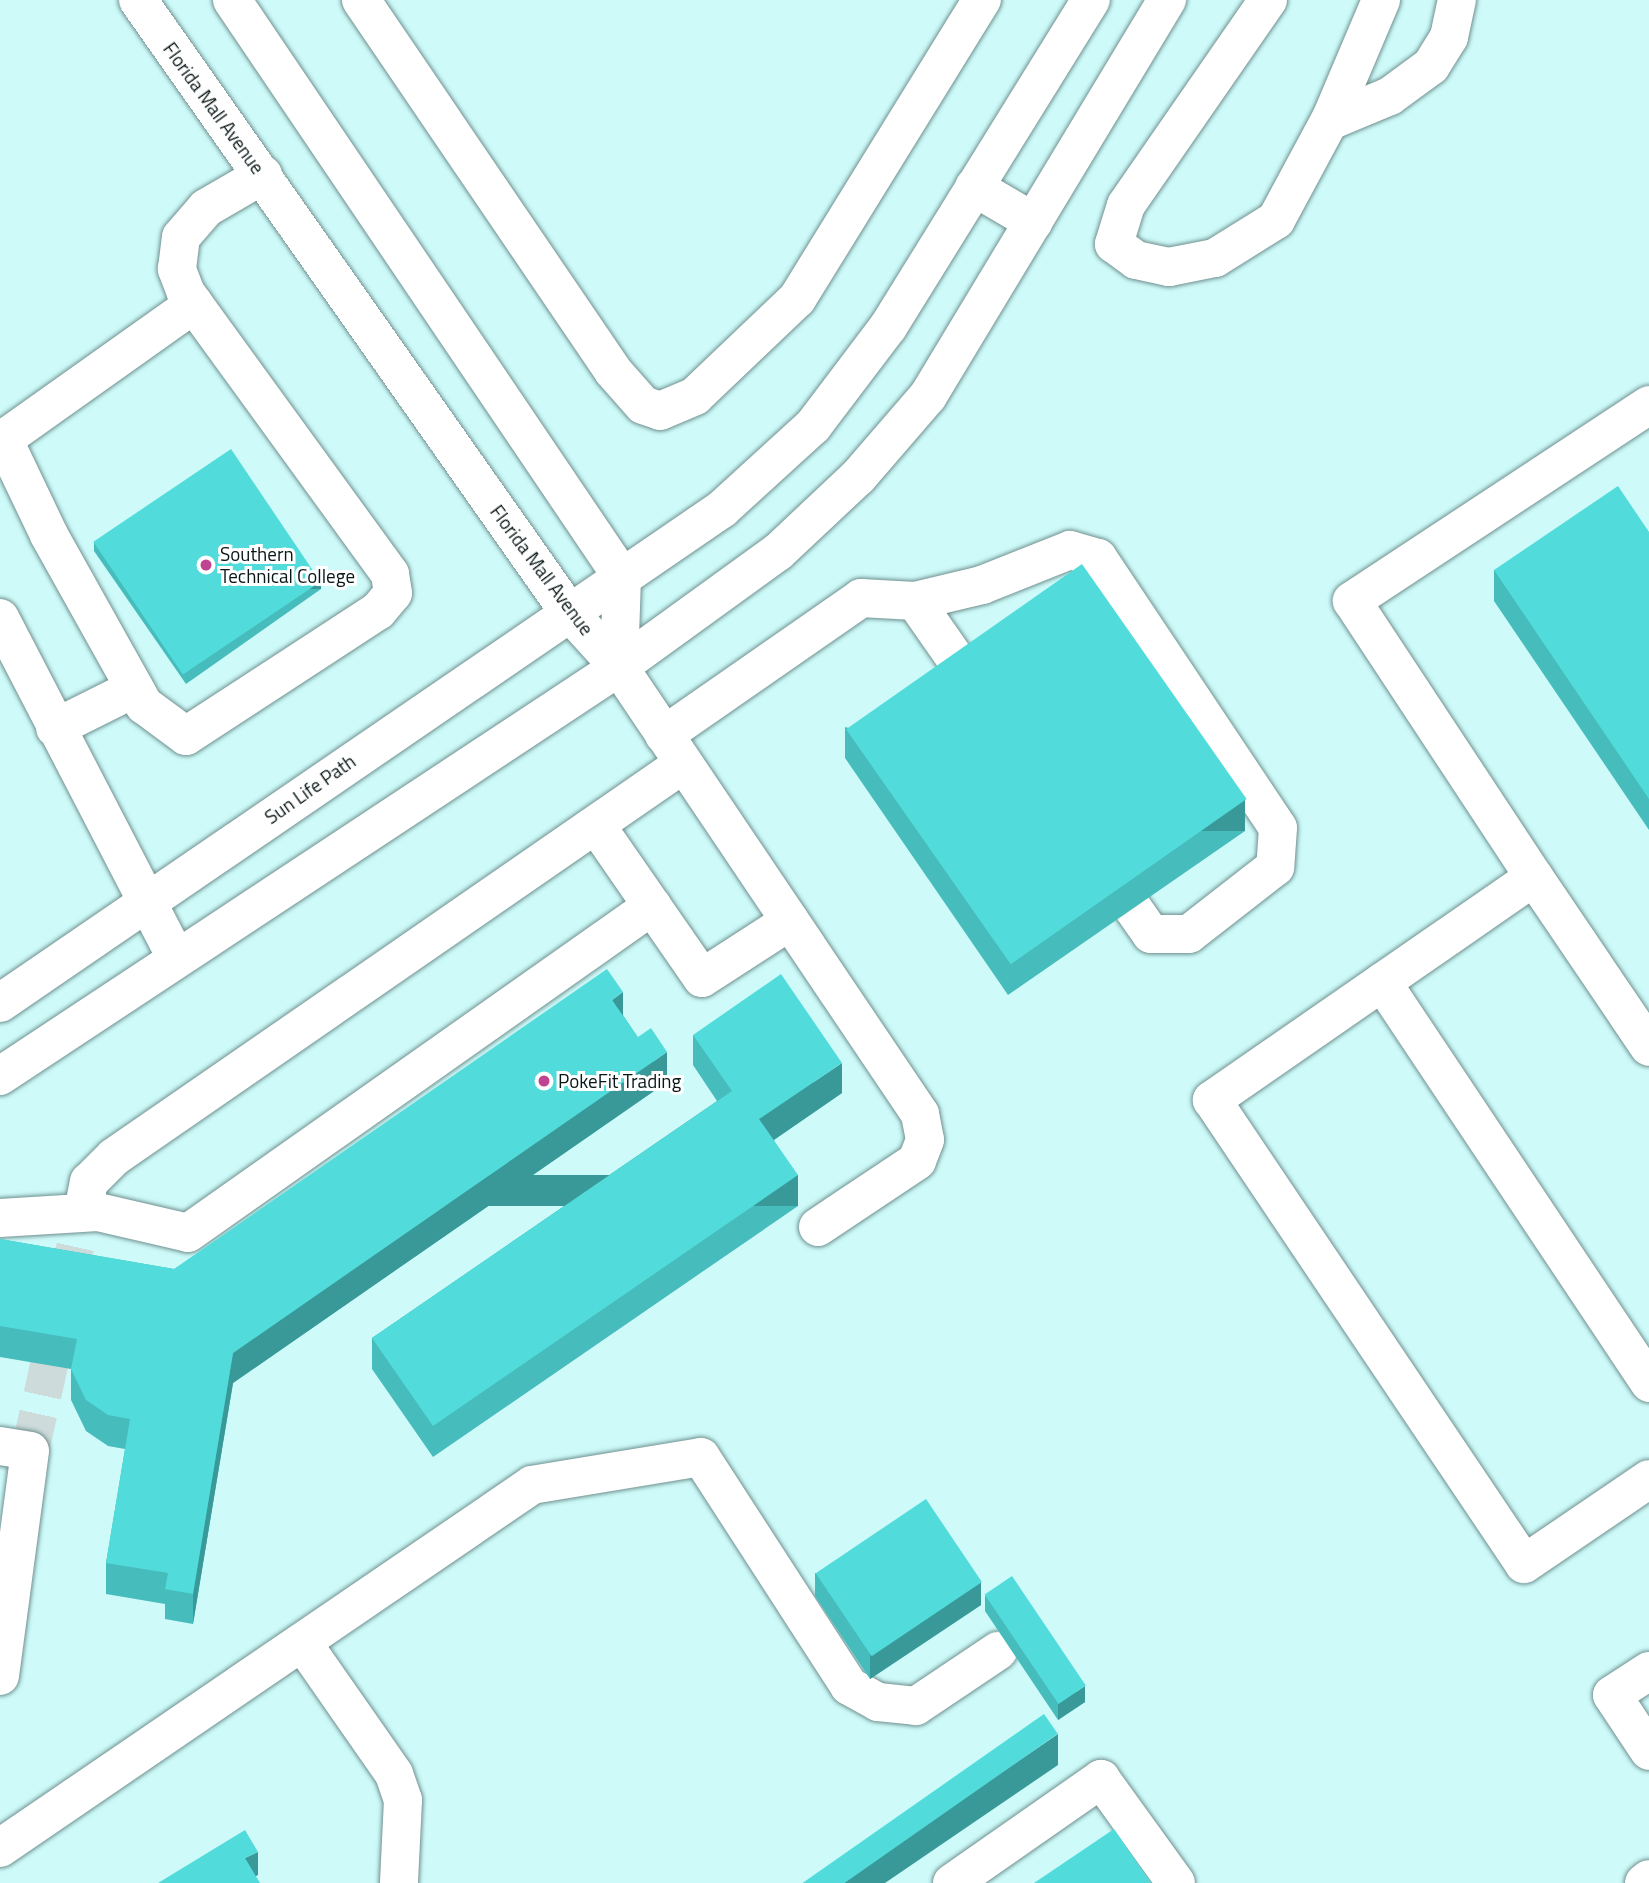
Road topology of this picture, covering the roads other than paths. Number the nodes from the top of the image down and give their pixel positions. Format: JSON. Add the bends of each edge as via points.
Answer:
{"nodes":[{"id":1,"x":138,"y":0,"type":"edge"},
{"id":2,"x":232,"y":0,"type":"edge"},
{"id":3,"x":361,"y":0,"type":"edge"},
{"id":4,"x":982,"y":0,"type":"edge"},
{"id":5,"x":1091,"y":0,"type":"edge"},
{"id":6,"x":1167,"y":0,"type":"edge"},
{"id":7,"x":1268,"y":0,"type":"edge"},
{"id":8,"x":1381,"y":0,"type":"edge"},
{"id":9,"x":1457,"y":0,"type":"edge"},
{"id":10,"x":1330,"y":121,"type":"junction"},
{"id":11,"x":263,"y":175,"type":"junction"},
{"id":12,"x":974,"y":187,"type":"junction"},
{"id":13,"x":1034,"y":222,"type":"junction"},
{"id":14,"x":194,"y":304,"type":"junction"},
{"id":15,"x":1649,"y":405,"type":"edge"},
{"id":16,"x":13,"y":494,"type":"edge"},
{"id":17,"x":622,"y":577,"type":"junction"},
{"id":18,"x":915,"y":601,"type":"junction"},
{"id":19,"x":568,"y":611,"type":"junction"},
{"id":20,"x":0,"y":618,"type":"edge"},
{"id":21,"x":619,"y":667,"type":"junction"},
{"id":22,"x":966,"y":674,"type":"edge"},
{"id":23,"x":135,"y":688,"type":"junction"},
{"id":24,"x":55,"y":728,"type":"junction"},
{"id":25,"x":673,"y":750,"type":"junction"},
{"id":26,"x":596,"y":825,"type":"junction"},
{"id":27,"x":1534,"y":877,"type":"junction"},
{"id":28,"x":147,"y":902,"type":"junction"},
{"id":29,"x":652,"y":906,"type":"junction"},
{"id":30,"x":1133,"y":908,"type":"edge"},
{"id":31,"x":790,"y":921,"type":"junction"},
{"id":32,"x":174,"y":956,"type":"junction"},
{"id":33,"x":1382,"y":982,"type":"junction"},
{"id":34,"x":0,"y":1003,"type":"edge"},
{"id":35,"x":1649,"y":1047,"type":"edge"},
{"id":36,"x":0,"y":1076,"type":"edge"},
{"id":37,"x":83,"y":1212,"type":"junction"},
{"id":38,"x":0,"y":1218,"type":"edge"},
{"id":39,"x":818,"y":1227,"type":"dead end"},
{"id":40,"x":1649,"y":1383,"type":"edge"},
{"id":41,"x":0,"y":1446,"type":"edge"},
{"id":42,"x":1649,"y":1479,"type":"edge"},
{"id":43,"x":302,"y":1642,"type":"junction"},
{"id":44,"x":998,"y":1651,"type":"dead end"},
{"id":45,"x":1649,"y":1671,"type":"edge"},
{"id":46,"x":0,"y":1676,"type":"edge"},
{"id":47,"x":1649,"y":1751,"type":"edge"},
{"id":48,"x":0,"y":1848,"type":"edge"},
{"id":49,"x":1649,"y":1879,"type":"edge"},
{"id":50,"x":399,"y":1883,"type":"edge"},
{"id":51,"x":952,"y":1883,"type":"edge"},
{"id":52,"x":1176,"y":1883,"type":"edge"},
{"id":53,"x":1644,"y":1883,"type":"edge"}],
"edges":[{"from":1,"to":11,"type":"street","name":"Florida Mall Avenue"},
{"from":2,"to":17,"type":"street"},
{"from":3,"to":4,"type":"street","via":[[612,370],[643,405],[660,411],[695,396],[797,299]]},
{"from":5,"to":12,"type":"street","name":"Sun Life Path"},
{"from":6,"to":13,"type":"street"},
{"from":7,"to":10,"type":"street","via":[[1126,205],[1114,244],[1136,260],[1170,267],[1216,258],[1276,220]]},
{"from":8,"to":10,"type":"street"},
{"from":9,"to":10,"type":"street","via":[[1449,37],[1431,66],[1390,96]]},
{"from":11,"to":14,"type":"street","via":[[206,208],[181,237],[177,270]]},
{"from":11,"to":19,"type":"street","name":"Florida Mall Avenue"},
{"from":12,"to":13,"type":"street"},
{"from":12,"to":17,"type":"street","name":"Sun Life Path","via":[[888,327],[813,426],[722,509]]},
{"from":13,"to":21,"type":"street","via":[[928,396],[858,477],[779,552]]},
{"from":14,"to":16,"type":"street","via":[[8,436]]},
{"from":14,"to":23,"type":"street","via":[[390,574],[393,593],[377,611],[186,736],[144,705]]},
{"from":15,"to":27,"type":"street","via":[[1352,601]]},
{"from":16,"to":23,"type":"street"},
{"from":17,"to":19,"type":"street","name":"Sun Life Path"},
{"from":17,"to":21,"type":"street","name":"Florida Mall Avenue"},
{"from":18,"to":22,"type":"street"},
{"from":18,"to":25,"type":"street","via":[[861,598]]},
{"from":18,"to":30,"type":"street","via":[[982,585],[1070,550],[1098,558],[1278,828],[1275,867],[1189,934],[1151,934]]},
{"from":19,"to":21,"type":"street","name":"Florida Mall Avenue"},
{"from":19,"to":28,"type":"street","name":"Sun Life Path"},
{"from":20,"to":24,"type":"street"},
{"from":21,"to":25,"type":"street"},
{"from":21,"to":32,"type":"street"},
{"from":23,"to":24,"type":"street"},
{"from":24,"to":28,"type":"street"},
{"from":25,"to":26,"type":"street"},
{"from":25,"to":31,"type":"street"},
{"from":26,"to":29,"type":"street"},
{"from":26,"to":37,"type":"street","via":[[114,1157],[89,1182]]},
{"from":27,"to":33,"type":"street"},
{"from":27,"to":35,"type":"street"},
{"from":28,"to":32,"type":"street"},
{"from":28,"to":34,"type":"street","name":"Sun Life Path"},
{"from":29,"to":31,"type":"street","via":[[702,978]]},
{"from":29,"to":37,"type":"street","via":[[188,1233]]},
{"from":31,"to":39,"type":"street","via":[[907,1092],[925,1140],[917,1161]]},
{"from":32,"to":36,"type":"street"},
{"from":33,"to":40,"type":"street"},
{"from":33,"to":42,"type":"street","via":[[1212,1100],[1524,1564]]},
{"from":37,"to":38,"type":"street"},
{"from":41,"to":46,"type":"street","via":[[30,1451]]},
{"from":43,"to":44,"type":"street","via":[[532,1485],[701,1457],[849,1686],[878,1702],[916,1706]]},
{"from":43,"to":48,"type":"street"},
{"from":43,"to":50,"type":"street","via":[[394,1774],[402,1800]]},
{"from":45,"to":47,"type":"street","via":[[1612,1695]]},
{"from":49,"to":53,"type":"street"},
{"from":51,"to":52,"type":"street","via":[[1101,1779]]}]}
